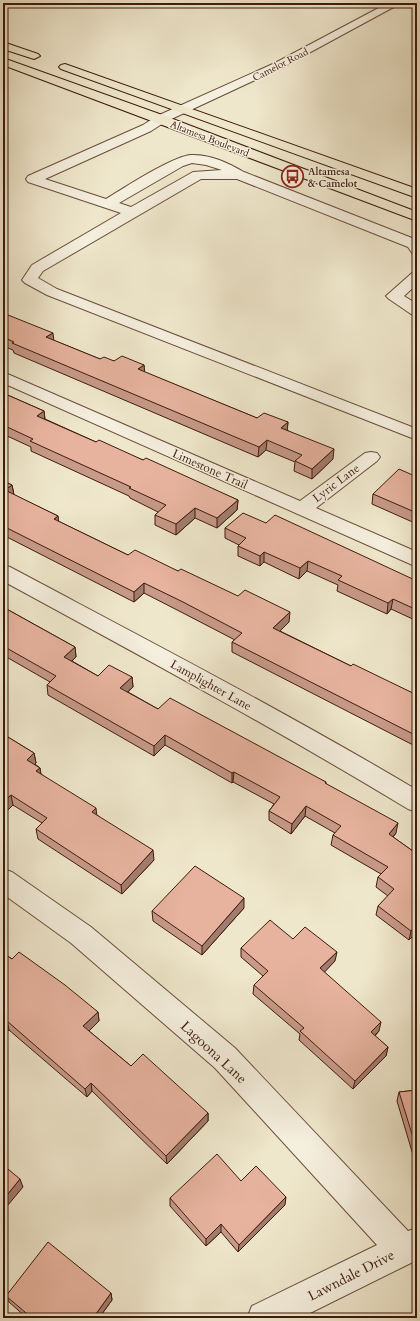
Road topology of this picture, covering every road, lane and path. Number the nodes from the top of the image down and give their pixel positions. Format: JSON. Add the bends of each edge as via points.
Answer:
{"nodes":[{"id":1,"x":396,"y":3,"type":"edge"},
{"id":2,"x":3,"y":45,"type":"edge"},
{"id":3,"x":3,"y":61,"type":"edge"},
{"id":4,"x":183,"y":110,"type":"junction"},
{"id":5,"x":161,"y":119,"type":"junction"},
{"id":6,"x":239,"y":175,"type":"junction"},
{"id":7,"x":417,"y":194,"type":"edge"},
{"id":8,"x":107,"y":204,"type":"junction"},
{"id":9,"x":132,"y":212,"type":"junction"},
{"id":10,"x":417,"y":217,"type":"edge"},
{"id":11,"x":417,"y":250,"type":"edge"},
{"id":12,"x":417,"y":276,"type":"edge"},
{"id":13,"x":417,"y":310,"type":"edge"},
{"id":14,"x":3,"y":377,"type":"edge"},
{"id":15,"x":417,"y":435,"type":"edge"},
{"id":16,"x":371,"y":457,"type":"dead end"},
{"id":17,"x":302,"y":509,"type":"junction"},
{"id":18,"x":417,"y":560,"type":"edge"},
{"id":19,"x":3,"y":572,"type":"edge"},
{"id":20,"x":417,"y":802,"type":"edge"},
{"id":21,"x":3,"y":880,"type":"edge"},
{"id":22,"x":410,"y":1246,"type":"edge"},
{"id":23,"x":264,"y":1318,"type":"edge"}],
"edges":[{"from":1,"to":4,"type":"street","name":"Camelot Road","via":[[279,65]]},
{"from":2,"to":4,"type":"main road","name":"Altamesa Boulevard"},
{"from":3,"to":5,"type":"main road","name":"Altamesa Boulevard"},
{"from":4,"to":5,"type":"street","name":"Camelot Road"},
{"from":4,"to":7,"type":"main road","name":"Altamesa Boulevard"},
{"from":5,"to":8,"type":"street","name":"Camelot Road","via":[[147,128],[33,178]]},
{"from":5,"to":10,"type":"main road","name":"Altamesa Boulevard"},
{"from":6,"to":8,"type":"street","via":[[224,166],[191,159],[178,163]]},
{"from":6,"to":9,"type":"street","via":[[198,175]]},
{"from":6,"to":11,"type":"street","via":[[414,244]]},
{"from":8,"to":9,"type":"street"},
{"from":9,"to":15,"type":"street","via":[[37,268],[30,280],[58,295]]},
{"from":12,"to":13,"type":"street","via":[[394,296]]},
{"from":14,"to":17,"type":"street","name":"Limestone Trail"},
{"from":16,"to":17,"type":"street","name":"Lyric Lane"},
{"from":17,"to":18,"type":"street","name":"Limestone Trail"},
{"from":19,"to":20,"type":"street","name":"Lamplighter Lane","via":[[336,754]]},
{"from":21,"to":22,"type":"street","name":"Lagoona Lane","via":[[81,935],[225,1058]]},
{"from":22,"to":23,"type":"street","name":"Lawndale Drive"}]}
